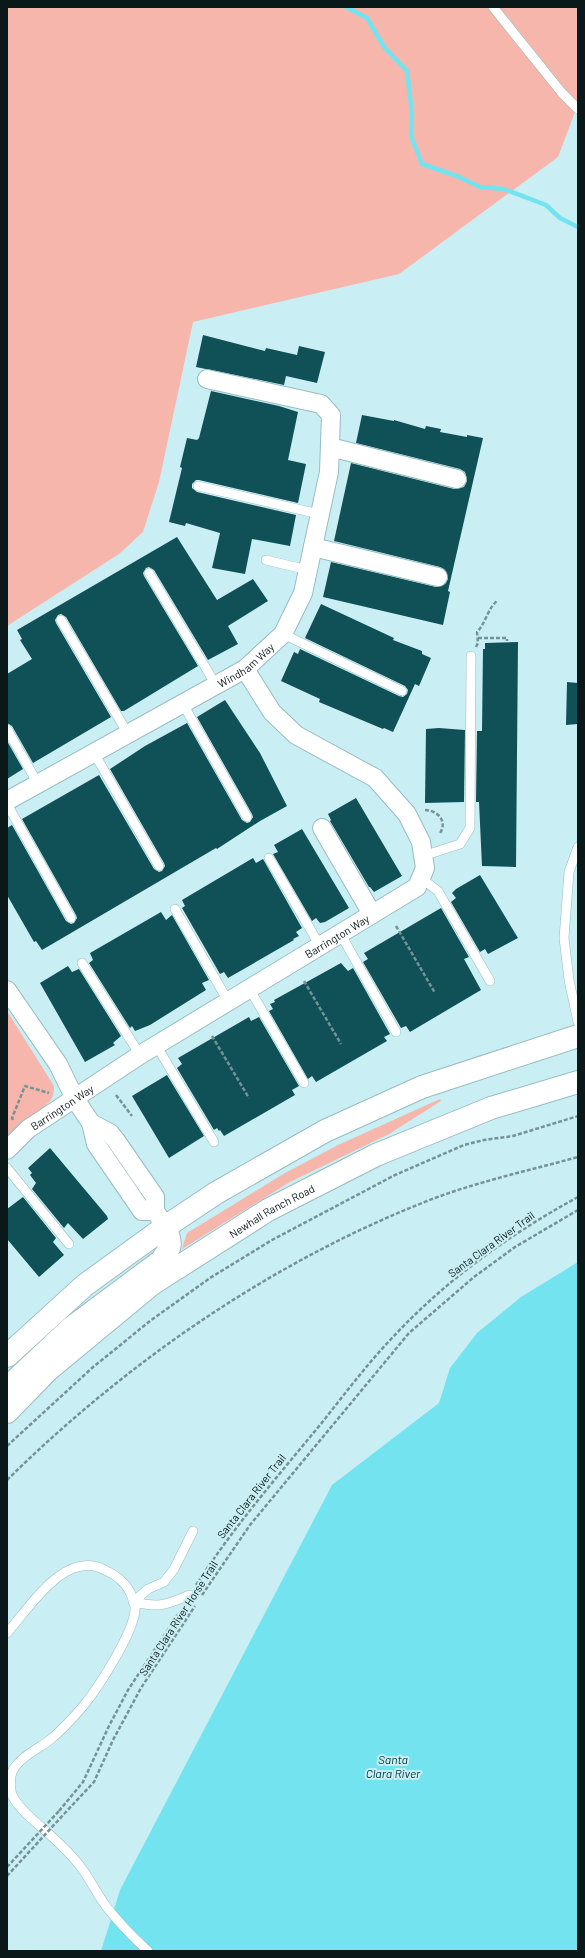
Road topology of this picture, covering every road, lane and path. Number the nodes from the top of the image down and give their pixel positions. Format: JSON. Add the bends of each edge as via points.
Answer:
{"nodes":[{"id":1,"x":493,"y":7,"type":"edge"},
{"id":2,"x":578,"y":109,"type":"edge"},
{"id":3,"x":207,"y":379,"type":"dead end"},
{"id":4,"x":330,"y":448,"type":"junction"},
{"id":5,"x":457,"y":479,"type":"dead end"},
{"id":6,"x":198,"y":486,"type":"dead end"},
{"id":7,"x":319,"y":514,"type":"junction"},
{"id":8,"x":313,"y":547,"type":"junction"},
{"id":9,"x":266,"y":560,"type":"dead end"},
{"id":10,"x":308,"y":570,"type":"junction"},
{"id":11,"x":149,"y":573,"type":"dead end"},
{"id":12,"x":438,"y":577,"type":"dead end"},
{"id":13,"x":498,"y":600,"type":"dead end"},
{"id":14,"x":61,"y":620,"type":"dead end"},
{"id":15,"x":283,"y":634,"type":"junction"},
{"id":16,"x":478,"y":638,"type":"junction"},
{"id":17,"x":507,"y":640,"type":"dead end"},
{"id":18,"x":478,"y":643,"type":"dead end"},
{"id":19,"x":471,"y":656,"type":"dead end"},
{"id":20,"x":245,"y":669,"type":"junction"},
{"id":21,"x":216,"y":685,"type":"junction"},
{"id":22,"x":402,"y":691,"type":"dead end"},
{"id":23,"x":183,"y":704,"type":"junction"},
{"id":24,"x":7,"y":729,"type":"edge"},
{"id":25,"x":128,"y":734,"type":"junction"},
{"id":26,"x":94,"y":753,"type":"junction"},
{"id":27,"x":38,"y":784,"type":"junction"},
{"id":28,"x":7,"y":801,"type":"edge"},
{"id":29,"x":7,"y":804,"type":"edge"},
{"id":30,"x":425,"y":810,"type":"dead end"},
{"id":31,"x":247,"y":817,"type":"dead end"},
{"id":32,"x":322,"y":828,"type":"dead end"},
{"id":33,"x":440,"y":833,"type":"dead end"},
{"id":34,"x":578,"y":847,"type":"edge"},
{"id":35,"x":423,"y":856,"type":"junction"},
{"id":36,"x":269,"y":858,"type":"dead end"},
{"id":37,"x":159,"y":866,"type":"dead end"},
{"id":38,"x":421,"y":878,"type":"junction"},
{"id":39,"x":175,"y":909,"type":"dead end"},
{"id":40,"x":372,"y":914,"type":"junction"},
{"id":41,"x":70,"y":918,"type":"dead end"},
{"id":42,"x":396,"y":926,"type":"dead end"},
{"id":43,"x":340,"y":933,"type":"junction"},
{"id":44,"x":320,"y":946,"type":"junction"},
{"id":45,"x":82,"y":964,"type":"dead end"},
{"id":46,"x":304,"y":981,"type":"dead end"},
{"id":47,"x":490,"y":981,"type":"dead end"},
{"id":48,"x":249,"y":988,"type":"junction"},
{"id":49,"x":7,"y":990,"type":"edge"},
{"id":50,"x":435,"y":993,"type":"dead end"},
{"id":51,"x":228,"y":1001,"type":"junction"},
{"id":52,"x":578,"y":1022,"type":"edge"},
{"id":53,"x":396,"y":1032,"type":"dead end"},
{"id":54,"x":212,"y":1036,"type":"dead end"},
{"id":55,"x":578,"y":1036,"type":"edge"},
{"id":56,"x":341,"y":1044,"type":"dead end"},
{"id":57,"x":156,"y":1045,"type":"junction"},
{"id":58,"x":140,"y":1055,"type":"junction"},
{"id":59,"x":578,"y":1082,"type":"edge"},
{"id":60,"x":304,"y":1083,"type":"dead end"},
{"id":61,"x":48,"y":1093,"type":"dead end"},
{"id":62,"x":116,"y":1095,"type":"dead end"},
{"id":63,"x":249,"y":1098,"type":"dead end"},
{"id":64,"x":75,"y":1099,"type":"junction"},
{"id":65,"x":132,"y":1116,"type":"dead end"},
{"id":66,"x":578,"y":1116,"type":"edge"},
{"id":67,"x":14,"y":1122,"type":"dead end"},
{"id":68,"x":214,"y":1142,"type":"dead end"},
{"id":69,"x":7,"y":1150,"type":"edge"},
{"id":70,"x":578,"y":1157,"type":"edge"},
{"id":71,"x":7,"y":1168,"type":"edge"},
{"id":72,"x":578,"y":1197,"type":"edge"},
{"id":73,"x":578,"y":1210,"type":"edge"},
{"id":74,"x":160,"y":1219,"type":"junction"},
{"id":75,"x":69,"y":1244,"type":"dead end"},
{"id":76,"x":7,"y":1356,"type":"edge"},
{"id":77,"x":7,"y":1388,"type":"edge"},
{"id":78,"x":7,"y":1412,"type":"edge"},
{"id":79,"x":7,"y":1446,"type":"edge"},
{"id":80,"x":7,"y":1480,"type":"edge"},
{"id":81,"x":193,"y":1531,"type":"dead end"},
{"id":82,"x":190,"y":1595,"type":"junction"},
{"id":83,"x":201,"y":1597,"type":"dead end"},
{"id":84,"x":133,"y":1602,"type":"junction"},
{"id":85,"x":196,"y":1603,"type":"dead end"},
{"id":86,"x":7,"y":1633,"type":"edge"},
{"id":87,"x":7,"y":1867,"type":"edge"},
{"id":88,"x":7,"y":1876,"type":"edge"},
{"id":89,"x":148,"y":1951,"type":"edge"}],
"edges":[{"from":1,"to":2,"type":"lane","via":[[562,93]]},
{"from":3,"to":4,"type":"street","name":"Windham Way","via":[[321,404],[331,415]]},
{"from":4,"to":5,"type":"street"},
{"from":4,"to":7,"type":"street","name":"Windham Way","via":[[329,472]]},
{"from":6,"to":7,"type":"lane"},
{"from":7,"to":8,"type":"street","name":"Windham Way"},
{"from":8,"to":10,"type":"street","name":"Windham Way"},
{"from":8,"to":12,"type":"street"},
{"from":9,"to":10,"type":"lane"},
{"from":10,"to":15,"type":"street","name":"Windham Way","via":[[303,593]]},
{"from":11,"to":21,"type":"lane"},
{"from":13,"to":16,"type":"path","via":[[477,632]]},
{"from":14,"to":25,"type":"lane"},
{"from":15,"to":20,"type":"street","name":"Windham Way"},
{"from":15,"to":22,"type":"lane"},
{"from":16,"to":17,"type":"path"},
{"from":16,"to":18,"type":"path"},
{"from":19,"to":35,"type":"lane","via":[[470,828],[460,844]]},
{"from":20,"to":21,"type":"street","name":"Windham Way"},
{"from":20,"to":35,"type":"street","via":[[272,712],[296,735],[375,778],[407,814],[421,842]]},
{"from":21,"to":23,"type":"street","name":"Windham Way"},
{"from":23,"to":25,"type":"street","name":"Windham Way"},
{"from":23,"to":31,"type":"lane"},
{"from":24,"to":27,"type":"lane"},
{"from":25,"to":26,"type":"street","name":"Windham Way"},
{"from":26,"to":27,"type":"street","name":"Windham Way"},
{"from":26,"to":37,"type":"lane"},
{"from":27,"to":28,"type":"street","name":"Windham Way"},
{"from":29,"to":41,"type":"lane"},
{"from":30,"to":33,"type":"path","via":[[431,810],[443,822]]},
{"from":32,"to":40,"type":"street"},
{"from":34,"to":52,"type":"lane","via":[[569,872],[564,938]]},
{"from":35,"to":38,"type":"street","via":[[425,868]]},
{"from":36,"to":44,"type":"lane"},
{"from":38,"to":40,"type":"street","name":"Barrington Way","via":[[417,886]]},
{"from":38,"to":47,"type":"lane","via":[[438,891]]},
{"from":39,"to":51,"type":"lane"},
{"from":40,"to":43,"type":"street","name":"Barrington Way"},
{"from":42,"to":50,"type":"path"},
{"from":43,"to":44,"type":"street","name":"Barrington Way"},
{"from":43,"to":53,"type":"lane"},
{"from":44,"to":48,"type":"street","name":"Barrington Way"},
{"from":45,"to":58,"type":"lane"},
{"from":46,"to":56,"type":"path"},
{"from":48,"to":51,"type":"street","name":"Barrington Way"},
{"from":48,"to":60,"type":"lane"},
{"from":49,"to":64,"type":"street","via":[[58,1064]]},
{"from":51,"to":57,"type":"street","name":"Barrington Way"},
{"from":54,"to":63,"type":"path"},
{"from":55,"to":74,"type":"main road","via":[[422,1087],[325,1131],[216,1193]]},
{"from":57,"to":58,"type":"street","name":"Barrington Way"},
{"from":57,"to":68,"type":"lane"},
{"from":58,"to":64,"type":"street","name":"Barrington Way"},
{"from":59,"to":78,"type":"main road","name":"Newhall Ranch Road","via":[[491,1108],[376,1155],[268,1210],[152,1284],[48,1370]]},
{"from":61,"to":67,"type":"path","via":[[25,1086],[12,1118]]},
{"from":62,"to":65,"type":"path"},
{"from":64,"to":69,"type":"street","name":"Barrington Way","via":[[28,1129]]},
{"from":64,"to":74,"type":"street","via":[[91,1123],[110,1133],[155,1197]]},
{"from":66,"to":79,"type":"path","via":[[513,1136],[464,1145],[395,1175],[272,1240],[210,1278],[150,1321],[92,1368]]},
{"from":70,"to":80,"type":"path","via":[[472,1185],[427,1202],[338,1242],[283,1272],[239,1297],[128,1374],[71,1421]]},
{"from":71,"to":75,"type":"lane"},
{"from":72,"to":82,"type":"path","name":"Santa Clara River Trail","via":[[548,1213],[481,1259],[448,1284],[394,1336],[368,1364],[249,1510]]},
{"from":73,"to":83,"type":"path","name":"Santa Clara River Horse Trail","via":[[545,1228],[497,1260],[409,1333],[250,1525]]},
{"from":74,"to":76,"type":"main road"},
{"from":74,"to":77,"type":"main road","via":[[170,1238],[169,1250],[161,1261],[71,1328]]},
{"from":81,"to":84,"type":"lane","via":[[174,1569],[164,1582],[148,1589]]},
{"from":82,"to":84,"type":"lane","via":[[161,1606]]},
{"from":82,"to":87,"type":"path","name":"Santa Clara River Trail","bridge":true,"via":[[128,1690],[83,1782]]},
{"from":84,"to":86,"type":"lane","via":[[124,1583],[113,1574],[98,1566],[82,1565],[64,1571],[49,1584]]},
{"from":84,"to":89,"type":"lane","via":[[136,1609],[129,1632],[86,1704],[51,1739],[14,1768],[11,1793],[17,1803],[81,1866],[108,1910]]},
{"from":85,"to":88,"type":"path","name":"Santa Clara River Horse Trail","bridge":true,"via":[[142,1688],[113,1740],[94,1782]]}]}
